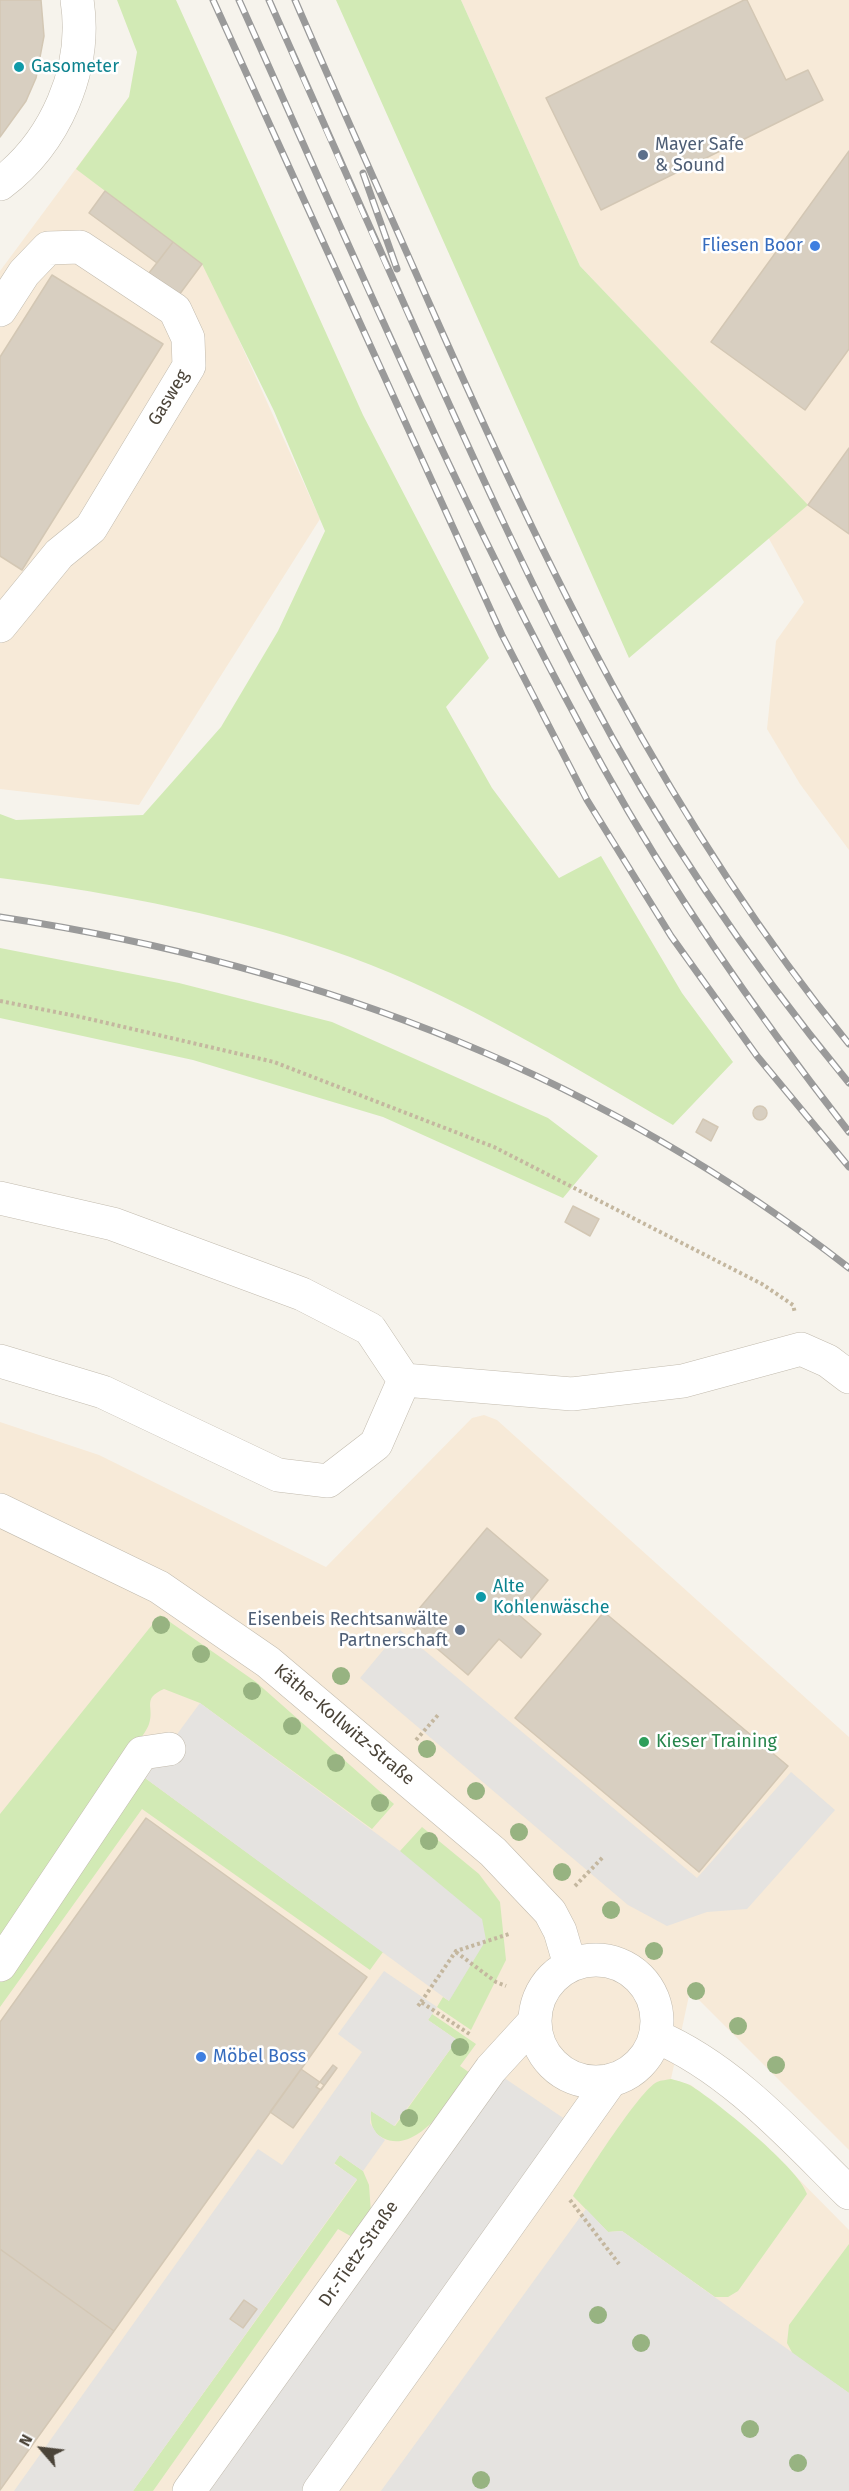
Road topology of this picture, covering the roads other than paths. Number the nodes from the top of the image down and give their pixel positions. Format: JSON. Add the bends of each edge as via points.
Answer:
{"nodes":[{"id":1,"x":77,"y":0,"type":"edge"},
{"id":2,"x":0,"y":184,"type":"edge"},
{"id":3,"x":0,"y":310,"type":"edge"},
{"id":4,"x":0,"y":626,"type":"edge"},
{"id":5,"x":0,"y":1198,"type":"edge"},
{"id":6,"x":0,"y":1361,"type":"edge"},
{"id":7,"x":849,"y":1377,"type":"edge"},
{"id":8,"x":404,"y":1380,"type":"junction"},
{"id":9,"x":0,"y":1510,"type":"edge"},
{"id":10,"x":169,"y":1749,"type":"dead end"},
{"id":11,"x":0,"y":1965,"type":"edge"},
{"id":12,"x":570,"y":1965,"type":"junction"},
{"id":13,"x":534,"y":2022,"type":"junction"},
{"id":14,"x":655,"y":2036,"type":"junction"},
{"id":15,"x":611,"y":2080,"type":"junction"},
{"id":16,"x":849,"y":2193,"type":"edge"},
{"id":17,"x":189,"y":2491,"type":"edge"},
{"id":18,"x":319,"y":2491,"type":"edge"}],
"edges":[{"from":1,"to":2,"type":"street","via":[[78,37],[69,89],[57,117],[34,151]]},
{"from":3,"to":4,"type":"street","name":"Gasweg","via":[[24,273],[48,248],[80,248],[175,310],[188,338],[189,366],[91,528],[59,554]]},
{"from":5,"to":8,"type":"street","via":[[113,1224],[302,1294],[370,1329]]},
{"from":6,"to":8,"type":"street","via":[[103,1392],[278,1475],[328,1481],[376,1444]]},
{"from":7,"to":8,"type":"street","via":[[828,1361],[801,1349],[683,1381],[572,1394]]},
{"from":9,"to":12,"type":"street","name":"Käthe-Kollwitz-Straße","via":[[159,1587],[268,1662],[494,1852],[550,1912],[561,1930]]},
{"from":10,"to":11,"type":"street","via":[[142,1753]]},
{"from":12,"to":13,"type":"street","via":[[551,1979],[539,1998]]},
{"from":12,"to":14,"type":"street","via":[[606,1960],[630,1969],[647,1987],[657,2011]]},
{"from":13,"to":15,"type":"street","via":[[538,2046],[560,2069],[590,2082]]},
{"from":13,"to":17,"type":"street","name":"Dr.-Tietz-Straße","via":[[490,2069]]},
{"from":14,"to":15,"type":"street","via":[[646,2056],[629,2073]]},
{"from":14,"to":16,"type":"street","via":[[683,2048],[725,2078]]},
{"from":15,"to":18,"type":"street"}]}
